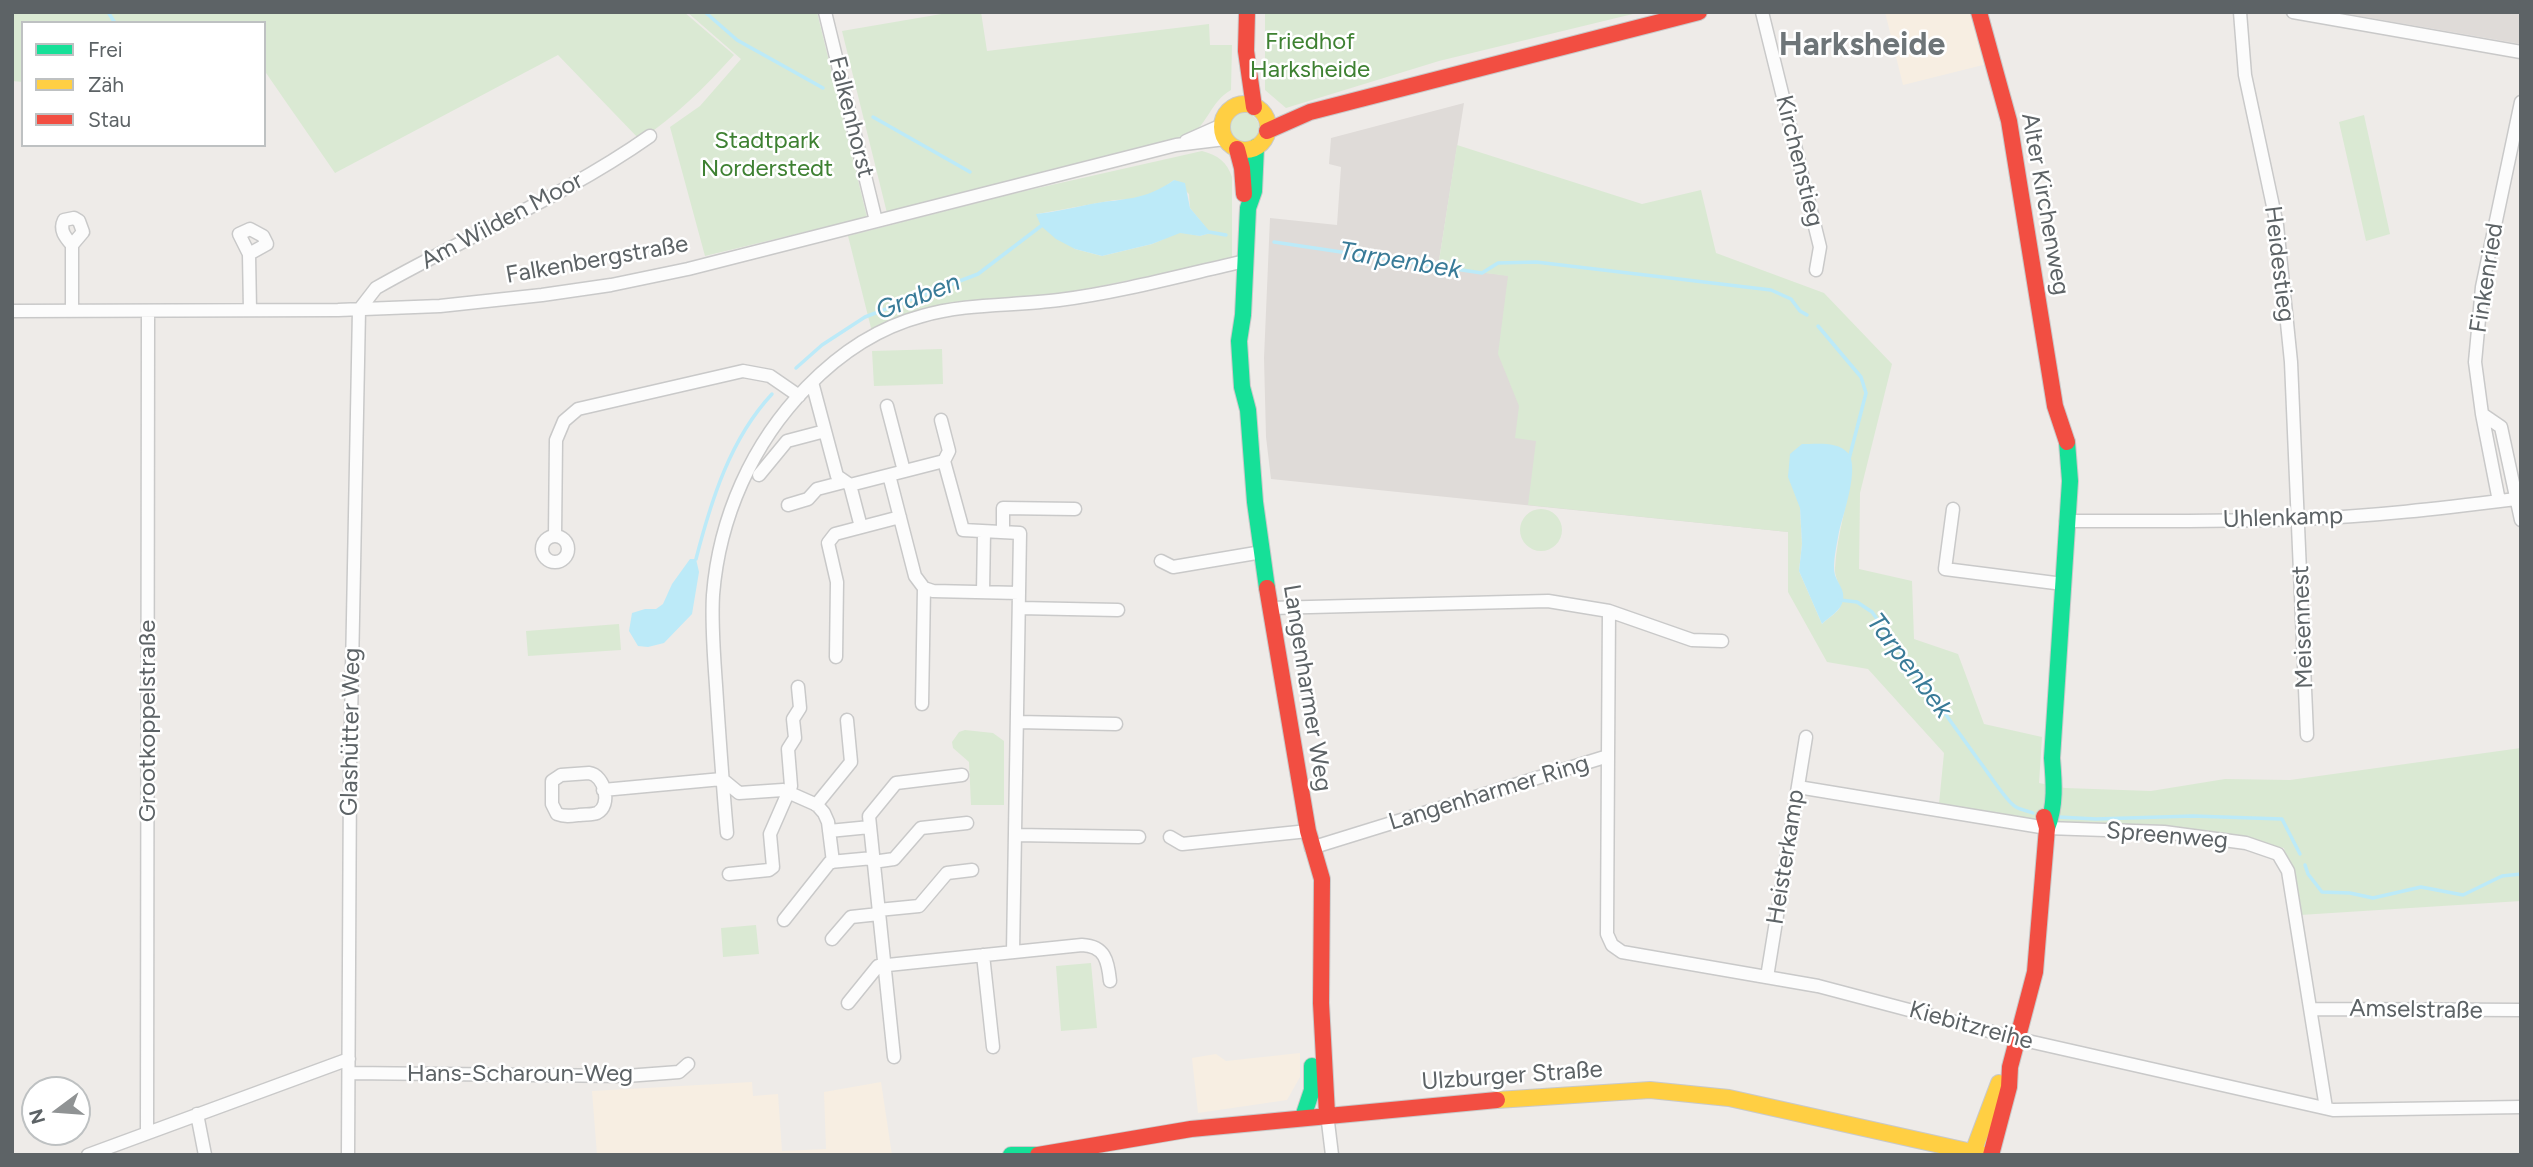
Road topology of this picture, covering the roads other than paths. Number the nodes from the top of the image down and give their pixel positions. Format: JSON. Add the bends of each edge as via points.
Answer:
{"nodes":[{"id":1,"x":825,"y":12,"type":"edge"},
{"id":2,"x":1247,"y":12,"type":"edge"},
{"id":3,"x":1699,"y":12,"type":"edge"},
{"id":4,"x":1762,"y":12,"type":"edge"},
{"id":5,"x":1979,"y":12,"type":"edge"},
{"id":6,"x":2240,"y":12,"type":"edge"},
{"id":7,"x":2293,"y":12,"type":"edge"},
{"id":8,"x":1246,"y":51,"type":"junction"},
{"id":9,"x":2521,"y":52,"type":"edge"},
{"id":10,"x":2521,"y":102,"type":"edge"},
{"id":11,"x":1237,"y":106,"type":"junction"},
{"id":12,"x":1262,"y":118,"type":"junction"},
{"id":13,"x":650,"y":136,"type":"dead end"},
{"id":14,"x":1228,"y":138,"type":"junction"},
{"id":15,"x":1256,"y":147,"type":"junction"},
{"id":16,"x":1248,"y":208,"type":"junction"},
{"id":17,"x":876,"y":221,"type":"junction"},
{"id":18,"x":72,"y":245,"type":"dead end"},
{"id":19,"x":249,"y":254,"type":"dead end"},
{"id":20,"x":1245,"y":261,"type":"junction"},
{"id":21,"x":1816,"y":270,"type":"dead end"},
{"id":22,"x":250,"y":310,"type":"junction"},
{"id":23,"x":359,"y":310,"type":"junction"},
{"id":24,"x":12,"y":311,"type":"edge"},
{"id":25,"x":72,"y":311,"type":"junction"},
{"id":26,"x":148,"y":311,"type":"junction"},
{"id":27,"x":812,"y":382,"type":"junction"},
{"id":28,"x":799,"y":396,"type":"junction"},
{"id":29,"x":887,"y":406,"type":"dead end"},
{"id":30,"x":2482,"y":414,"type":"junction"},
{"id":31,"x":942,"y":420,"type":"dead end"},
{"id":32,"x":825,"y":431,"type":"junction"},
{"id":33,"x":944,"y":461,"type":"junction"},
{"id":34,"x":904,"y":471,"type":"junction"},
{"id":35,"x":759,"y":475,"type":"dead end"},
{"id":36,"x":889,"y":475,"type":"junction"},
{"id":37,"x":847,"y":484,"type":"junction"},
{"id":38,"x":2516,"y":499,"type":"junction"},
{"id":39,"x":2499,"y":501,"type":"junction"},
{"id":40,"x":788,"y":505,"type":"dead end"},
{"id":41,"x":1075,"y":509,"type":"dead end"},
{"id":42,"x":1952,"y":509,"type":"dead end"},
{"id":43,"x":2066,"y":514,"type":"junction"},
{"id":44,"x":900,"y":517,"type":"junction"},
{"id":45,"x":2299,"y":519,"type":"junction"},
{"id":46,"x":2521,"y":520,"type":"edge"},
{"id":47,"x":861,"y":527,"type":"junction"},
{"id":48,"x":984,"y":532,"type":"junction"},
{"id":49,"x":1003,"y":532,"type":"junction"},
{"id":50,"x":555,"y":536,"type":"dead end"},
{"id":51,"x":1262,"y":552,"type":"junction"},
{"id":52,"x":1161,"y":561,"type":"dead end"},
{"id":53,"x":2063,"y":584,"type":"junction"},
{"id":54,"x":924,"y":588,"type":"junction"},
{"id":55,"x":983,"y":592,"type":"junction"},
{"id":56,"x":1019,"y":593,"type":"junction"},
{"id":57,"x":1019,"y":608,"type":"junction"},
{"id":58,"x":1270,"y":608,"type":"junction"},
{"id":59,"x":1118,"y":610,"type":"dead end"},
{"id":60,"x":1609,"y":611,"type":"junction"},
{"id":61,"x":1722,"y":640,"type":"dead end"},
{"id":62,"x":836,"y":657,"type":"dead end"},
{"id":63,"x":798,"y":687,"type":"dead end"},
{"id":64,"x":922,"y":704,"type":"dead end"},
{"id":65,"x":847,"y":720,"type":"dead end"},
{"id":66,"x":1017,"y":722,"type":"junction"},
{"id":67,"x":1116,"y":724,"type":"dead end"},
{"id":68,"x":2307,"y":735,"type":"dead end"},
{"id":69,"x":1806,"y":737,"type":"dead end"},
{"id":70,"x":1608,"y":756,"type":"junction"},
{"id":71,"x":962,"y":775,"type":"dead end"},
{"id":72,"x":722,"y":779,"type":"junction"},
{"id":73,"x":1798,"y":787,"type":"junction"},
{"id":74,"x":603,"y":790,"type":"junction"},
{"id":75,"x":789,"y":792,"type":"junction"},
{"id":76,"x":816,"y":805,"type":"junction"},
{"id":77,"x":967,"y":823,"type":"dead end"},
{"id":78,"x":870,"y":827,"type":"junction"},
{"id":79,"x":2047,"y":828,"type":"junction"},
{"id":80,"x":829,"y":831,"type":"junction"},
{"id":81,"x":1308,"y":831,"type":"junction"},
{"id":82,"x":727,"y":833,"type":"dead end"},
{"id":83,"x":1015,"y":835,"type":"junction"},
{"id":84,"x":1139,"y":837,"type":"dead end"},
{"id":85,"x":1170,"y":837,"type":"dead end"},
{"id":86,"x":1311,"y":848,"type":"junction"},
{"id":87,"x":873,"y":860,"type":"junction"},
{"id":88,"x":832,"y":862,"type":"junction"},
{"id":89,"x":972,"y":870,"type":"dead end"},
{"id":90,"x":729,"y":874,"type":"dead end"},
{"id":91,"x":878,"y":912,"type":"junction"},
{"id":92,"x":784,"y":920,"type":"dead end"},
{"id":93,"x":832,"y":939,"type":"dead end"},
{"id":94,"x":1013,"y":952,"type":"junction"},
{"id":95,"x":983,"y":955,"type":"junction"},
{"id":96,"x":884,"y":965,"type":"junction"},
{"id":97,"x":1767,"y":977,"type":"junction"},
{"id":98,"x":1110,"y":981,"type":"dead end"},
{"id":99,"x":848,"y":1003,"type":"dead end"},
{"id":100,"x":1321,"y":1003,"type":"junction"},
{"id":101,"x":2312,"y":1009,"type":"junction"},
{"id":102,"x":2521,"y":1010,"type":"edge"},
{"id":103,"x":2019,"y":1039,"type":"junction"},
{"id":104,"x":993,"y":1047,"type":"dead end"},
{"id":105,"x":894,"y":1057,"type":"dead end"},
{"id":106,"x":349,"y":1059,"type":"junction"},
{"id":107,"x":688,"y":1065,"type":"dead end"},
{"id":108,"x":2010,"y":1067,"type":"junction"},
{"id":109,"x":349,"y":1073,"type":"junction"},
{"id":110,"x":2521,"y":1107,"type":"edge"},
{"id":111,"x":2326,"y":1108,"type":"junction"},
{"id":112,"x":197,"y":1114,"type":"junction"},
{"id":113,"x":1327,"y":1114,"type":"junction"},
{"id":114,"x":1303,"y":1116,"type":"junction"},
{"id":115,"x":147,"y":1132,"type":"junction"},
{"id":116,"x":1977,"y":1154,"type":"edge"},
{"id":117,"x":88,"y":1155,"type":"edge"},
{"id":118,"x":205,"y":1155,"type":"edge"},
{"id":119,"x":348,"y":1155,"type":"edge"},
{"id":120,"x":1011,"y":1155,"type":"edge"},
{"id":121,"x":1039,"y":1155,"type":"edge"},
{"id":122,"x":1332,"y":1155,"type":"edge"},
{"id":123,"x":1991,"y":1155,"type":"edge"}],
"edges":[{"from":1,"to":17,"type":"street","name":"Falkenhorst"},
{"from":2,"to":8,"type":"main road"},
{"from":3,"to":12,"type":"main road","via":[[1310,112]]},
{"from":4,"to":21,"type":"street","name":"Kirchenstieg","via":[[1820,247]]},
{"from":5,"to":43,"type":"main road","name":"Alter Kirchenweg","via":[[2009,121],[2055,406],[2068,458],[2071,486]]},
{"from":6,"to":45,"type":"street","name":"Heidestieg","via":[[2245,75],[2277,225],[2291,362]]},
{"from":7,"to":9,"type":"street"},
{"from":8,"to":11,"type":"main road"},
{"from":8,"to":12,"type":"main road"},
{"from":10,"to":30,"type":"street","name":"Finkenried","via":[[2482,287],[2475,362]]},
{"from":11,"to":12,"type":"main road"},
{"from":11,"to":14,"type":"main road","via":[[1226,115]]},
{"from":12,"to":15,"type":"main road","via":[[1262,142]]},
{"from":13,"to":23,"type":"street","name":"Am Wilden Moor","via":[[601,169],[376,288]]},
{"from":14,"to":15,"type":"main road","via":[[1247,150]]},
{"from":14,"to":16,"type":"main road","name":"Langenharmer Weg"},
{"from":14,"to":17,"type":"street","name":"Falkenbergstraße","via":[[1176,145]]},
{"from":15,"to":16,"type":"main road","name":"Langenharmer Weg","via":[[1254,191]]},
{"from":16,"to":20,"type":"main road","name":"Langenharmer Weg"},
{"from":17,"to":23,"type":"street","name":"Falkenbergstraße","via":[[611,285],[473,303]]},
{"from":18,"to":25,"type":"street"},
{"from":19,"to":22,"type":"street"},
{"from":20,"to":27,"type":"street","via":[[1077,297],[924,315],[868,338]]},
{"from":20,"to":51,"type":"main road","name":"Langenharmer Weg","via":[[1248,410]]},
{"from":22,"to":23,"type":"street","name":"Falkenbergstraße"},
{"from":22,"to":26,"type":"street","name":"Falkenbergstraße"},
{"from":23,"to":106,"type":"street","name":"Glashütter Weg","via":[[349,783]]},
{"from":24,"to":25,"type":"street","name":"Falkenbergstraße"},
{"from":25,"to":26,"type":"street","name":"Falkenbergstraße"},
{"from":26,"to":115,"type":"street","name":"Grootkoppelstraße"},
{"from":27,"to":28,"type":"street"},
{"from":27,"to":32,"type":"street"},
{"from":28,"to":50,"type":"street","via":[[770,376],[743,371],[575,411],[564,421],[556,440]]},
{"from":28,"to":72,"type":"street","via":[[764,441],[744,477],[719,556],[713,618]]},
{"from":29,"to":34,"type":"street"},
{"from":30,"to":38,"type":"street","via":[[2501,427]]},
{"from":30,"to":39,"type":"street","name":"Finkenried"},
{"from":31,"to":33,"type":"street","via":[[949,449]]},
{"from":32,"to":35,"type":"street","via":[[787,441]]},
{"from":32,"to":37,"type":"street","via":[[837,476]]},
{"from":33,"to":34,"type":"street"},
{"from":33,"to":48,"type":"street","via":[[962,530]]},
{"from":34,"to":36,"type":"street"},
{"from":36,"to":37,"type":"street"},
{"from":36,"to":44,"type":"street"},
{"from":37,"to":40,"type":"street","via":[[816,489],[808,499]]},
{"from":37,"to":47,"type":"street"},
{"from":38,"to":39,"type":"street","name":"Uhlenkamp"},
{"from":38,"to":46,"type":"street"},
{"from":39,"to":45,"type":"street","name":"Uhlenkamp"},
{"from":41,"to":49,"type":"street","via":[[1003,508]]},
{"from":42,"to":53,"type":"street","via":[[1945,569]]},
{"from":43,"to":45,"type":"street","name":"Uhlenkamp","via":[[2187,522]]},
{"from":43,"to":53,"type":"main road","name":"Alter Kirchenweg"},
{"from":44,"to":47,"type":"street"},
{"from":44,"to":54,"type":"street","via":[[916,580]]},
{"from":45,"to":68,"type":"street","name":"Meisennest"},
{"from":47,"to":62,"type":"street","via":[[834,535],[827,546],[837,582]]},
{"from":48,"to":49,"type":"street"},
{"from":48,"to":55,"type":"street"},
{"from":49,"to":56,"type":"street","via":[[1020,533]]},
{"from":51,"to":52,"type":"street","via":[[1173,567]]},
{"from":51,"to":58,"type":"main road","name":"Langenharmer Weg"},
{"from":53,"to":79,"type":"main road","name":"Alter Kirchenweg","via":[[2052,758],[2046,779]]},
{"from":54,"to":55,"type":"street"},
{"from":54,"to":64,"type":"street"},
{"from":55,"to":56,"type":"street"},
{"from":56,"to":57,"type":"street"},
{"from":57,"to":59,"type":"street"},
{"from":57,"to":66,"type":"street"},
{"from":58,"to":60,"type":"street","via":[[1523,600]]},
{"from":58,"to":81,"type":"main road","name":"Langenharmer Weg"},
{"from":60,"to":61,"type":"street","via":[[1682,638]]},
{"from":60,"to":70,"type":"street","name":"Langenharmer Ring"},
{"from":63,"to":75,"type":"street","via":[[800,708],[793,719],[795,738],[788,749]]},
{"from":65,"to":76,"type":"street","via":[[851,761]]},
{"from":66,"to":67,"type":"street"},
{"from":66,"to":83,"type":"street"},
{"from":69,"to":73,"type":"street","name":"Heisterkamp"},
{"from":70,"to":86,"type":"street","name":"Langenharmer Ring"},
{"from":70,"to":97,"type":"street","name":"Kiebitzreihe","via":[[1607,931],[1612,945],[1624,953]]},
{"from":71,"to":78,"type":"street","via":[[896,783],[869,815]]},
{"from":72,"to":74,"type":"street"},
{"from":72,"to":75,"type":"street","via":[[739,793]]},
{"from":72,"to":82,"type":"street"},
{"from":73,"to":79,"type":"street","name":"Spreenweg"},
{"from":73,"to":97,"type":"street","name":"Heisterkamp"},
{"from":74,"to":74,"type":"street","via":[[595,774],[561,775],[551,784],[552,806],[561,816],[595,813],[604,805]]},
{"from":75,"to":76,"type":"street"},
{"from":75,"to":90,"type":"street","via":[[770,834],[773,868]]},
{"from":76,"to":80,"type":"street","via":[[825,814]]},
{"from":77,"to":87,"type":"street","via":[[920,828],[893,860]]},
{"from":78,"to":80,"type":"street"},
{"from":78,"to":87,"type":"street"},
{"from":79,"to":101,"type":"street","name":"Spreenweg","via":[[2165,832],[2246,843],[2278,854],[2288,871]]},
{"from":79,"to":103,"type":"main road","name":"Alter Kirchenweg","via":[[2038,952]]},
{"from":80,"to":88,"type":"street"},
{"from":81,"to":85,"type":"street","via":[[1182,844]]},
{"from":81,"to":86,"type":"main road","name":"Langenharmer Weg"},
{"from":83,"to":84,"type":"street"},
{"from":83,"to":94,"type":"street"},
{"from":86,"to":100,"type":"main road","name":"Langenharmer Weg","via":[[1322,879]]},
{"from":87,"to":88,"type":"street"},
{"from":87,"to":91,"type":"street"},
{"from":88,"to":92,"type":"street"},
{"from":89,"to":91,"type":"street","via":[[947,873],[918,906]]},
{"from":91,"to":93,"type":"street","via":[[850,917]]},
{"from":91,"to":96,"type":"street"},
{"from":94,"to":95,"type":"street"},
{"from":94,"to":98,"type":"street","via":[[1090,945],[1106,957]]},
{"from":95,"to":96,"type":"street"},
{"from":95,"to":104,"type":"street"},
{"from":96,"to":99,"type":"street","via":[[878,966]]},
{"from":96,"to":105,"type":"street"},
{"from":97,"to":103,"type":"street","name":"Kiebitzreihe"},
{"from":100,"to":113,"type":"main road","name":"Langenharmer Weg"},
{"from":100,"to":114,"type":"main road","name":"Langenharmer Weg","via":[[1312,1028],[1312,1090]]},
{"from":101,"to":102,"type":"street","name":"Amselstraße"},
{"from":101,"to":111,"type":"street","name":"Spreenweg"},
{"from":103,"to":108,"type":"main road","name":"Alter Kirchenweg"},
{"from":103,"to":111,"type":"street","name":"Kiebitzreihe"},
{"from":106,"to":109,"type":"street","name":"Glashütter Weg"},
{"from":106,"to":112,"type":"street"},
{"from":107,"to":109,"type":"street","name":"Hans-Scharoun-Weg","via":[[679,1072],[629,1076]]},
{"from":108,"to":116,"type":"main road","name":"Alter Kirchenweg","via":[[1999,1083]]},
{"from":108,"to":123,"type":"main road","name":"Alter Kirchenweg"},
{"from":109,"to":119,"type":"street","name":"Glashütter Weg"},
{"from":110,"to":111,"type":"street","name":"Kiebitzreihe"},
{"from":112,"to":115,"type":"street"},
{"from":112,"to":118,"type":"street"},
{"from":113,"to":114,"type":"main road","name":"Ulzburger Straße"},
{"from":113,"to":116,"type":"main road","name":"Ulzburger Straße","via":[[1583,1093],[1675,1091],[1729,1098]]},
{"from":113,"to":122,"type":"street","name":"Langenharmer Weg"},
{"from":114,"to":121,"type":"main road","name":"Ulzburger Straße","via":[[1191,1129]]},
{"from":115,"to":117,"type":"street"},
{"from":120,"to":121,"type":"main road","name":"Ulzburger Straße"}]}
